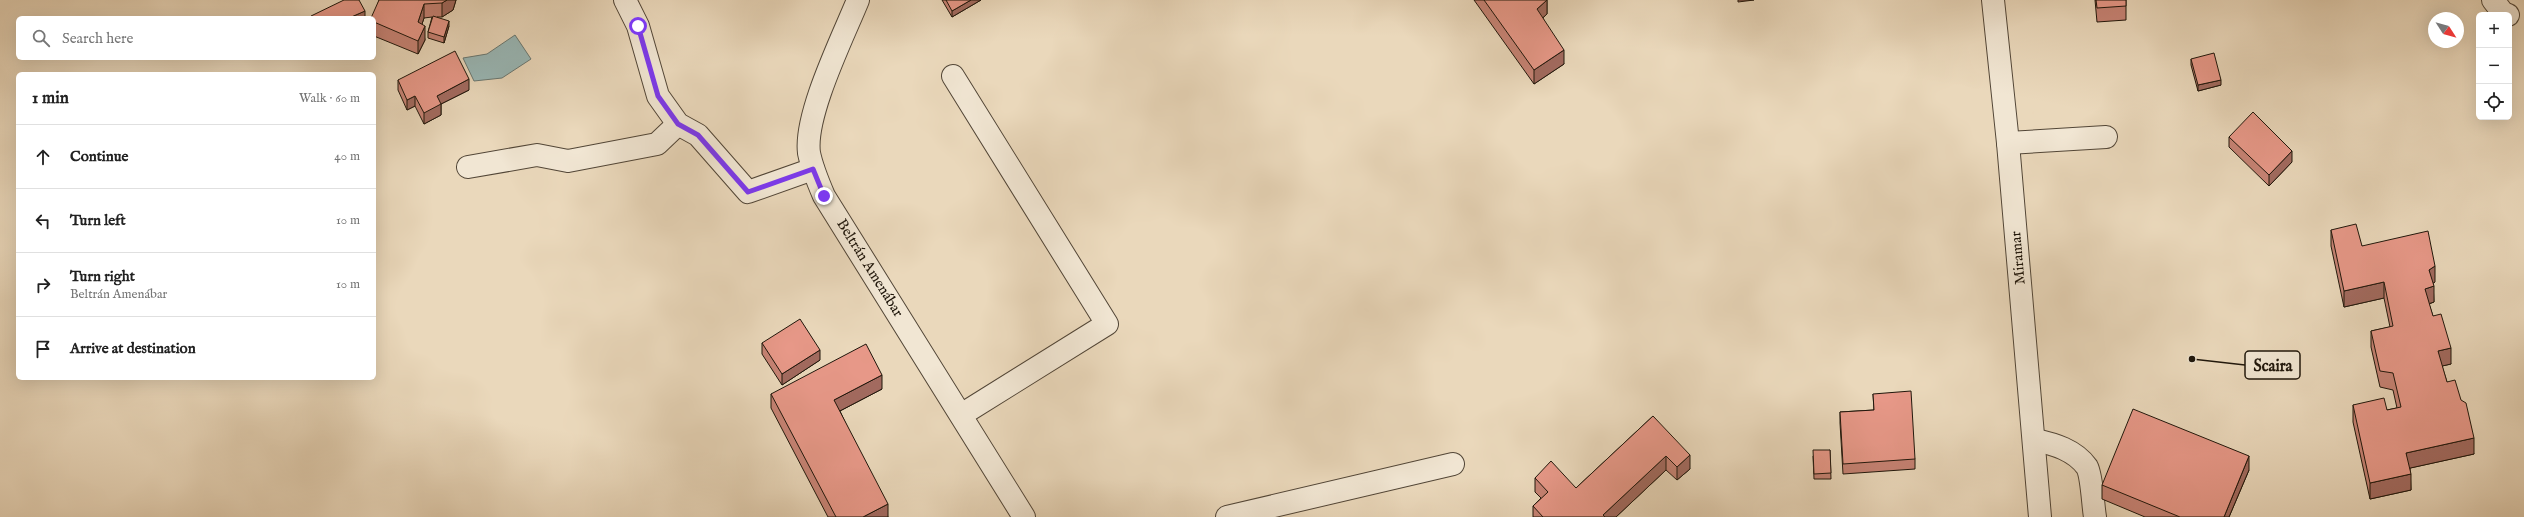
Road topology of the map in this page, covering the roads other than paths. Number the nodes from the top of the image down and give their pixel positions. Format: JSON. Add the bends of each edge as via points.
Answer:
{"nodes":[{"id":1,"x":625,"y":0,"type":"edge"},
{"id":2,"x":858,"y":0,"type":"edge"},
{"id":3,"x":1993,"y":0,"type":"edge"},
{"id":4,"x":2493,"y":0,"type":"edge"},
{"id":5,"x":2502,"y":12,"type":"edge"},
{"id":6,"x":2512,"y":16,"type":"edge"},
{"id":7,"x":2524,"y":18,"type":"edge"},
{"id":8,"x":953,"y":76,"type":"dead end"},
{"id":9,"x":678,"y":124,"type":"junction"},
{"id":10,"x":2106,"y":137,"type":"dead end"},
{"id":11,"x":2008,"y":143,"type":"junction"},
{"id":12,"x":468,"y":167,"type":"dead end"},
{"id":13,"x":813,"y":169,"type":"junction"},
{"id":14,"x":961,"y":415,"type":"junction"},
{"id":15,"x":2035,"y":440,"type":"junction"},
{"id":16,"x":1453,"y":464,"type":"dead end"},
{"id":17,"x":1024,"y":517,"type":"edge"},
{"id":18,"x":1227,"y":517,"type":"edge"},
{"id":19,"x":2040,"y":517,"type":"edge"},
{"id":20,"x":2095,"y":517,"type":"edge"}],
"edges":[{"from":1,"to":9,"type":"street","via":[[638,26],[658,96]]},
{"from":2,"to":13,"type":"street","name":"Beltrán Amenábar","via":[[810,125],[809,151]]},
{"from":3,"to":11,"type":"street","name":"Miramar"},
{"from":4,"to":5,"type":"street"},
{"from":6,"to":7,"type":"street"},
{"from":8,"to":14,"type":"street","via":[[1107,324]]},
{"from":9,"to":12,"type":"street","via":[[657,144],[568,161],[536,155]]},
{"from":9,"to":13,"type":"street","via":[[698,135],[748,192]]},
{"from":10,"to":11,"type":"street"},
{"from":11,"to":15,"type":"street","name":"Miramar"},
{"from":13,"to":14,"type":"street","name":"Beltrán Amenábar","via":[[824,196]]},
{"from":14,"to":17,"type":"street","name":"Beltrán Amenábar"},
{"from":15,"to":19,"type":"street","name":"Miramar"},
{"from":15,"to":20,"type":"street","via":[[2068,450],[2087,468]]},
{"from":16,"to":18,"type":"street"}]}
